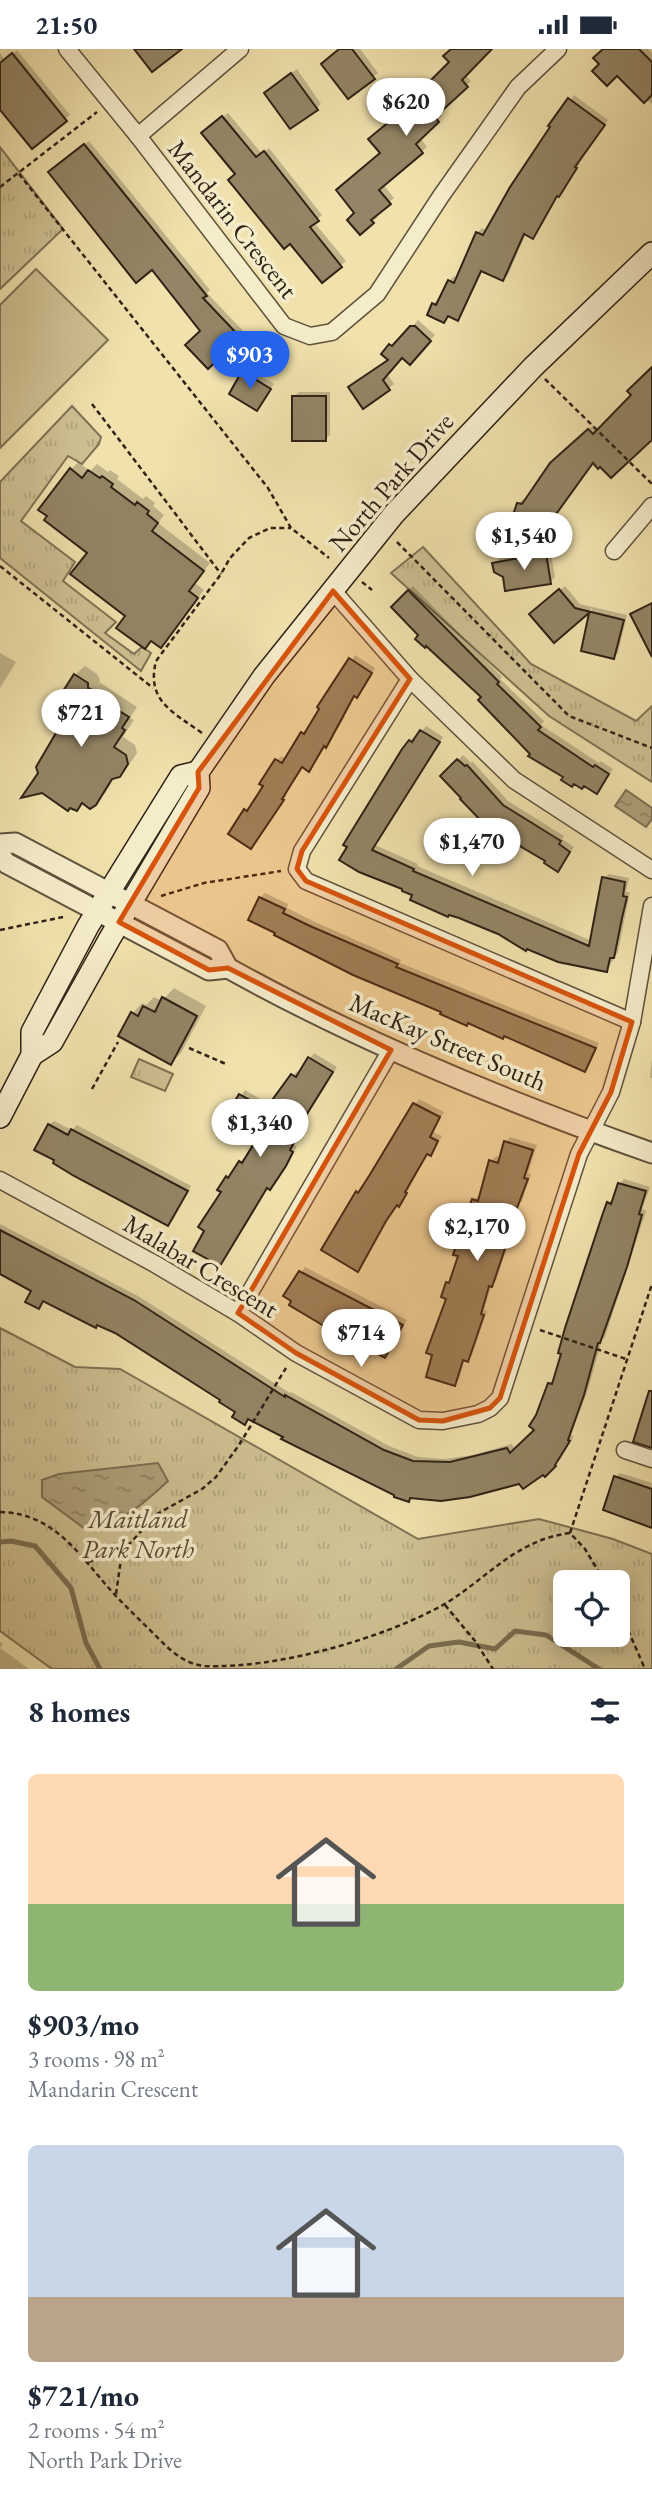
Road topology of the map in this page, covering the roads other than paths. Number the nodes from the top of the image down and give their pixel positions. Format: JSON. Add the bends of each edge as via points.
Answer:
{"nodes":[{"id":1,"x":67,"y":49,"type":"edge"},
{"id":2,"x":240,"y":49,"type":"edge"},
{"id":3,"x":558,"y":49,"type":"edge"},
{"id":4,"x":138,"y":136,"type":"junction"},
{"id":5,"x":652,"y":253,"type":"edge"},
{"id":6,"x":652,"y":506,"type":"edge"},
{"id":7,"x":614,"y":551,"type":"dead end"},
{"id":8,"x":334,"y":590,"type":"junction"},
{"id":9,"x":410,"y":679,"type":"junction"},
{"id":10,"x":198,"y":772,"type":"junction"},
{"id":11,"x":0,"y":844,"type":"edge"},
{"id":12,"x":0,"y":855,"type":"edge"},
{"id":13,"x":652,"y":870,"type":"edge"},
{"id":14,"x":108,"y":892,"type":"junction"},
{"id":15,"x":130,"y":904,"type":"junction"},
{"id":16,"x":652,"y":906,"type":"edge"},
{"id":17,"x":97,"y":911,"type":"junction"},
{"id":18,"x":118,"y":922,"type":"junction"},
{"id":19,"x":228,"y":968,"type":"junction"},
{"id":20,"x":632,"y":1022,"type":"junction"},
{"id":21,"x":391,"y":1050,"type":"junction"},
{"id":22,"x":32,"y":1055,"type":"junction"},
{"id":23,"x":0,"y":1117,"type":"edge"},
{"id":24,"x":591,"y":1130,"type":"junction"},
{"id":25,"x":652,"y":1153,"type":"edge"},
{"id":26,"x":0,"y":1179,"type":"edge"},
{"id":27,"x":238,"y":1313,"type":"junction"},
{"id":28,"x":625,"y":1450,"type":"dead end"},
{"id":29,"x":652,"y":1459,"type":"edge"}],
"edges":[{"from":1,"to":4,"type":"street","name":"Mandarin Crescent"},
{"from":2,"to":4,"type":"street"},
{"from":3,"to":4,"type":"street","name":"Mandarin Crescent","via":[[518,87],[377,294],[332,332],[310,336],[284,326]]},
{"from":5,"to":8,"type":"main road","name":"North Park Drive","via":[[533,367],[383,527]]},
{"from":6,"to":7,"type":"street"},
{"from":8,"to":9,"type":"street"},
{"from":8,"to":10,"type":"main road","name":"North Park Drive","via":[[264,676]]},
{"from":9,"to":13,"type":"street","via":[[514,780]]},
{"from":9,"to":20,"type":"street","via":[[302,851],[297,869],[306,881]]},
{"from":10,"to":14,"type":"main road","name":"North Park Drive","via":[[181,776]]},
{"from":10,"to":15,"type":"main road","name":"North Park Drive","via":[[199,787]]},
{"from":11,"to":14,"type":"street","name":"MacKay Street South","via":[[15,843]]},
{"from":12,"to":17,"type":"street","name":"MacKay Street South","via":[[6,863]]},
{"from":14,"to":15,"type":"street","name":"MacKay Street South"},
{"from":14,"to":17,"type":"main road","name":"North Park Drive"},
{"from":15,"to":18,"type":"main road","name":"North Park Drive"},
{"from":15,"to":19,"type":"street","name":"MacKay Street South","via":[[218,950]]},
{"from":16,"to":20,"type":"street","name":"Malabar Crescent"},
{"from":17,"to":18,"type":"street","name":"MacKay Street South"},
{"from":17,"to":22,"type":"main road","name":"North Park Drive","via":[[32,1032]]},
{"from":18,"to":19,"type":"street","name":"MacKay Street South","via":[[209,970]]},
{"from":18,"to":22,"type":"main road","name":"North Park Drive","via":[[52,1042]]},
{"from":19,"to":21,"type":"street","name":"MacKay Street South"},
{"from":20,"to":24,"type":"street","name":"Malabar Crescent","via":[[611,1091]]},
{"from":21,"to":24,"type":"street","name":"MacKay Street South"},
{"from":21,"to":27,"type":"street"},
{"from":22,"to":23,"type":"main road","name":"North Park Drive"},
{"from":24,"to":25,"type":"street","name":"MacKay Street South"},
{"from":24,"to":27,"type":"street","name":"Malabar Crescent","via":[[579,1154],[500,1398],[490,1408],[443,1421],[419,1420],[296,1353]]},
{"from":26,"to":27,"type":"street","name":"Malabar Crescent"},
{"from":28,"to":29,"type":"street"}]}
